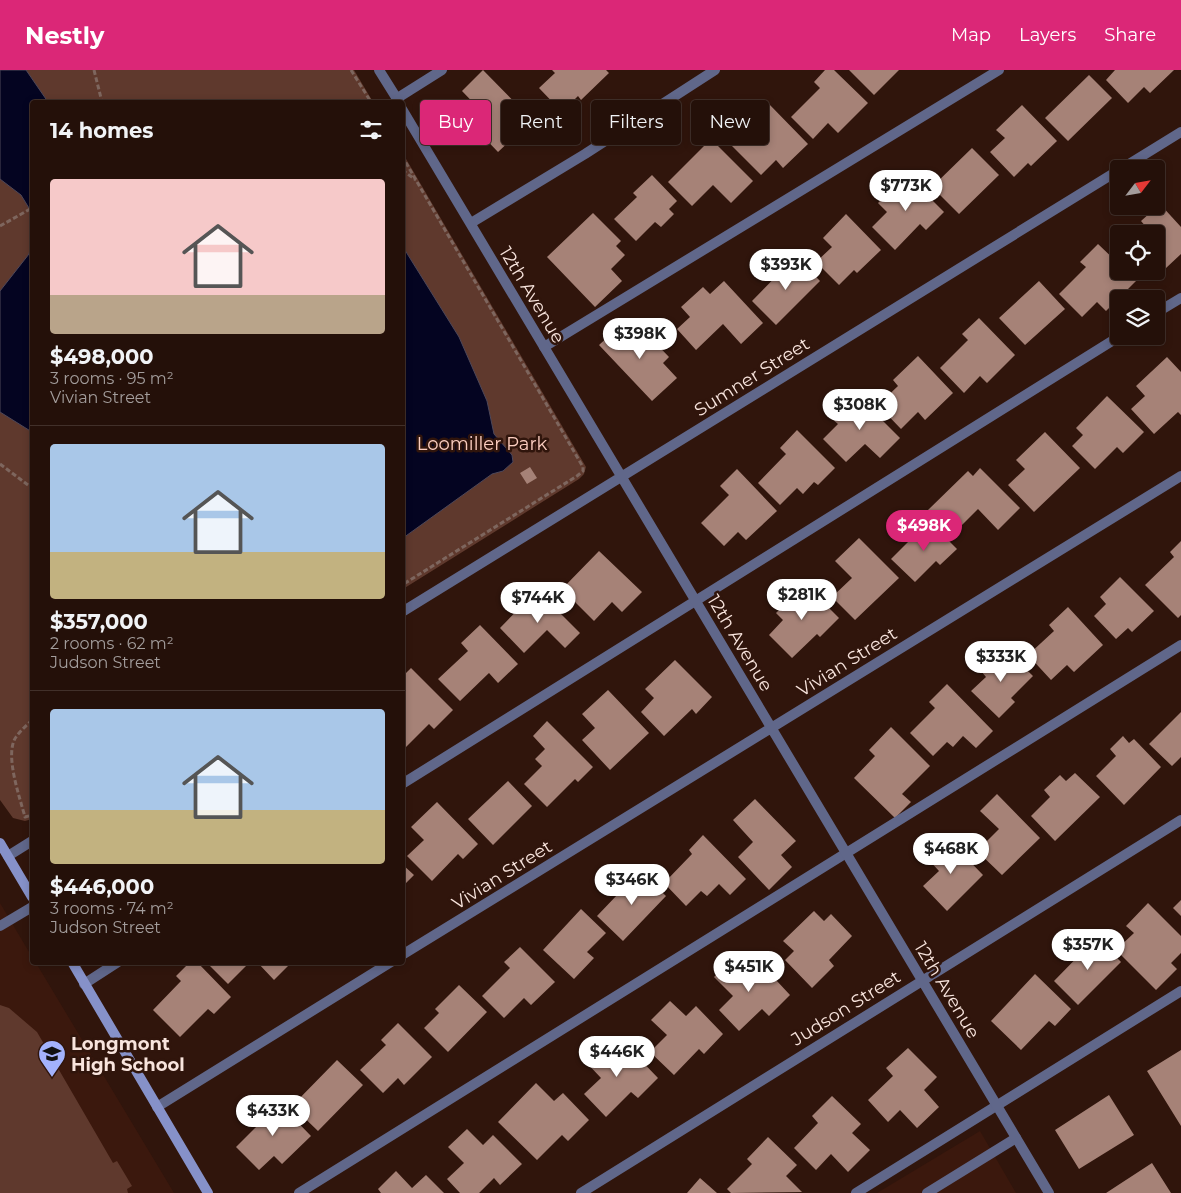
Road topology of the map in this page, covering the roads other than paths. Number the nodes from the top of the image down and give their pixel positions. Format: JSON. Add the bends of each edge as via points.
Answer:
{"nodes":[{"id":1,"x":379,"y":70,"type":"edge"},
{"id":2,"x":442,"y":70,"type":"edge"},
{"id":3,"x":715,"y":70,"type":"edge"},
{"id":4,"x":999,"y":70,"type":"edge"},
{"id":5,"x":397,"y":100,"type":"edge"},
{"id":6,"x":405,"y":114,"type":"edge"},
{"id":7,"x":1181,"y":132,"type":"edge"},
{"id":8,"x":1135,"y":160,"type":"edge"},
{"id":9,"x":1110,"y":175,"type":"edge"},
{"id":10,"x":471,"y":223,"type":"junction"},
{"id":11,"x":1181,"y":298,"type":"edge"},
{"id":12,"x":1165,"y":308,"type":"edge"},
{"id":13,"x":1110,"y":342,"type":"edge"},
{"id":14,"x":544,"y":347,"type":"junction"},
{"id":15,"x":622,"y":476,"type":"junction"},
{"id":16,"x":1181,"y":476,"type":"edge"},
{"id":17,"x":696,"y":600,"type":"junction"},
{"id":18,"x":405,"y":610,"type":"edge"},
{"id":19,"x":1181,"y":645,"type":"edge"},
{"id":20,"x":772,"y":728,"type":"junction"},
{"id":21,"x":405,"y":782,"type":"edge"},
{"id":22,"x":1181,"y":820,"type":"edge"},
{"id":23,"x":30,"y":842,"type":"edge"},
{"id":24,"x":0,"y":843,"type":"edge"},
{"id":25,"x":847,"y":854,"type":"junction"},
{"id":26,"x":8,"y":856,"type":"junction"},
{"id":27,"x":30,"y":894,"type":"edge"},
{"id":28,"x":30,"y":908,"type":"edge"},
{"id":29,"x":0,"y":926,"type":"edge"},
{"id":30,"x":405,"y":954,"type":"edge"},
{"id":31,"x":74,"y":965,"type":"edge"},
{"id":32,"x":113,"y":965,"type":"edge"},
{"id":33,"x":386,"y":965,"type":"edge"},
{"id":34,"x":922,"y":980,"type":"junction"},
{"id":35,"x":84,"y":984,"type":"junction"},
{"id":36,"x":1181,"y":991,"type":"edge"},
{"id":37,"x":998,"y":1106,"type":"junction"},
{"id":38,"x":157,"y":1107,"type":"junction"},
{"id":39,"x":1016,"y":1138,"type":"junction"},
{"id":40,"x":208,"y":1193,"type":"edge"},
{"id":41,"x":299,"y":1193,"type":"edge"},
{"id":42,"x":581,"y":1193,"type":"edge"},
{"id":43,"x":856,"y":1193,"type":"edge"},
{"id":44,"x":927,"y":1193,"type":"edge"},
{"id":45,"x":1049,"y":1193,"type":"edge"}],
"edges":[{"from":1,"to":5,"type":"street"},
{"from":2,"to":5,"type":"street"},
{"from":3,"to":10,"type":"street"},
{"from":4,"to":14,"type":"street"},
{"from":6,"to":10,"type":"street","name":"12th Avenue"},
{"from":7,"to":8,"type":"street","name":"Sumner Street"},
{"from":9,"to":15,"type":"street","name":"Sumner Street"},
{"from":10,"to":14,"type":"street","name":"12th Avenue"},
{"from":11,"to":12,"type":"street"},
{"from":13,"to":17,"type":"street"},
{"from":14,"to":15,"type":"street","name":"12th Avenue"},
{"from":15,"to":17,"type":"street","name":"12th Avenue"},
{"from":15,"to":18,"type":"street","name":"Sumner Street"},
{"from":16,"to":20,"type":"street","name":"Vivian Street"},
{"from":17,"to":20,"type":"street","name":"12th Avenue"},
{"from":17,"to":21,"type":"street"},
{"from":19,"to":25,"type":"street"},
{"from":20,"to":25,"type":"street","name":"12th Avenue"},
{"from":20,"to":30,"type":"street","name":"Vivian Street"},
{"from":22,"to":34,"type":"street","name":"Judson Street"},
{"from":23,"to":26,"type":"street"},
{"from":24,"to":26,"type":"street"},
{"from":25,"to":34,"type":"street","name":"12th Avenue"},
{"from":25,"to":41,"type":"street"},
{"from":26,"to":27,"type":"street"},
{"from":28,"to":29,"type":"street"},
{"from":31,"to":35,"type":"street"},
{"from":32,"to":35,"type":"street"},
{"from":33,"to":38,"type":"street"},
{"from":34,"to":37,"type":"street","name":"12th Avenue"},
{"from":34,"to":42,"type":"street","name":"Judson Street"},
{"from":35,"to":38,"type":"street"},
{"from":36,"to":37,"type":"street"},
{"from":37,"to":39,"type":"street","name":"12th Avenue"},
{"from":37,"to":43,"type":"street"},
{"from":38,"to":40,"type":"street"},
{"from":39,"to":44,"type":"street"},
{"from":39,"to":45,"type":"street","name":"12th Avenue"}]}
